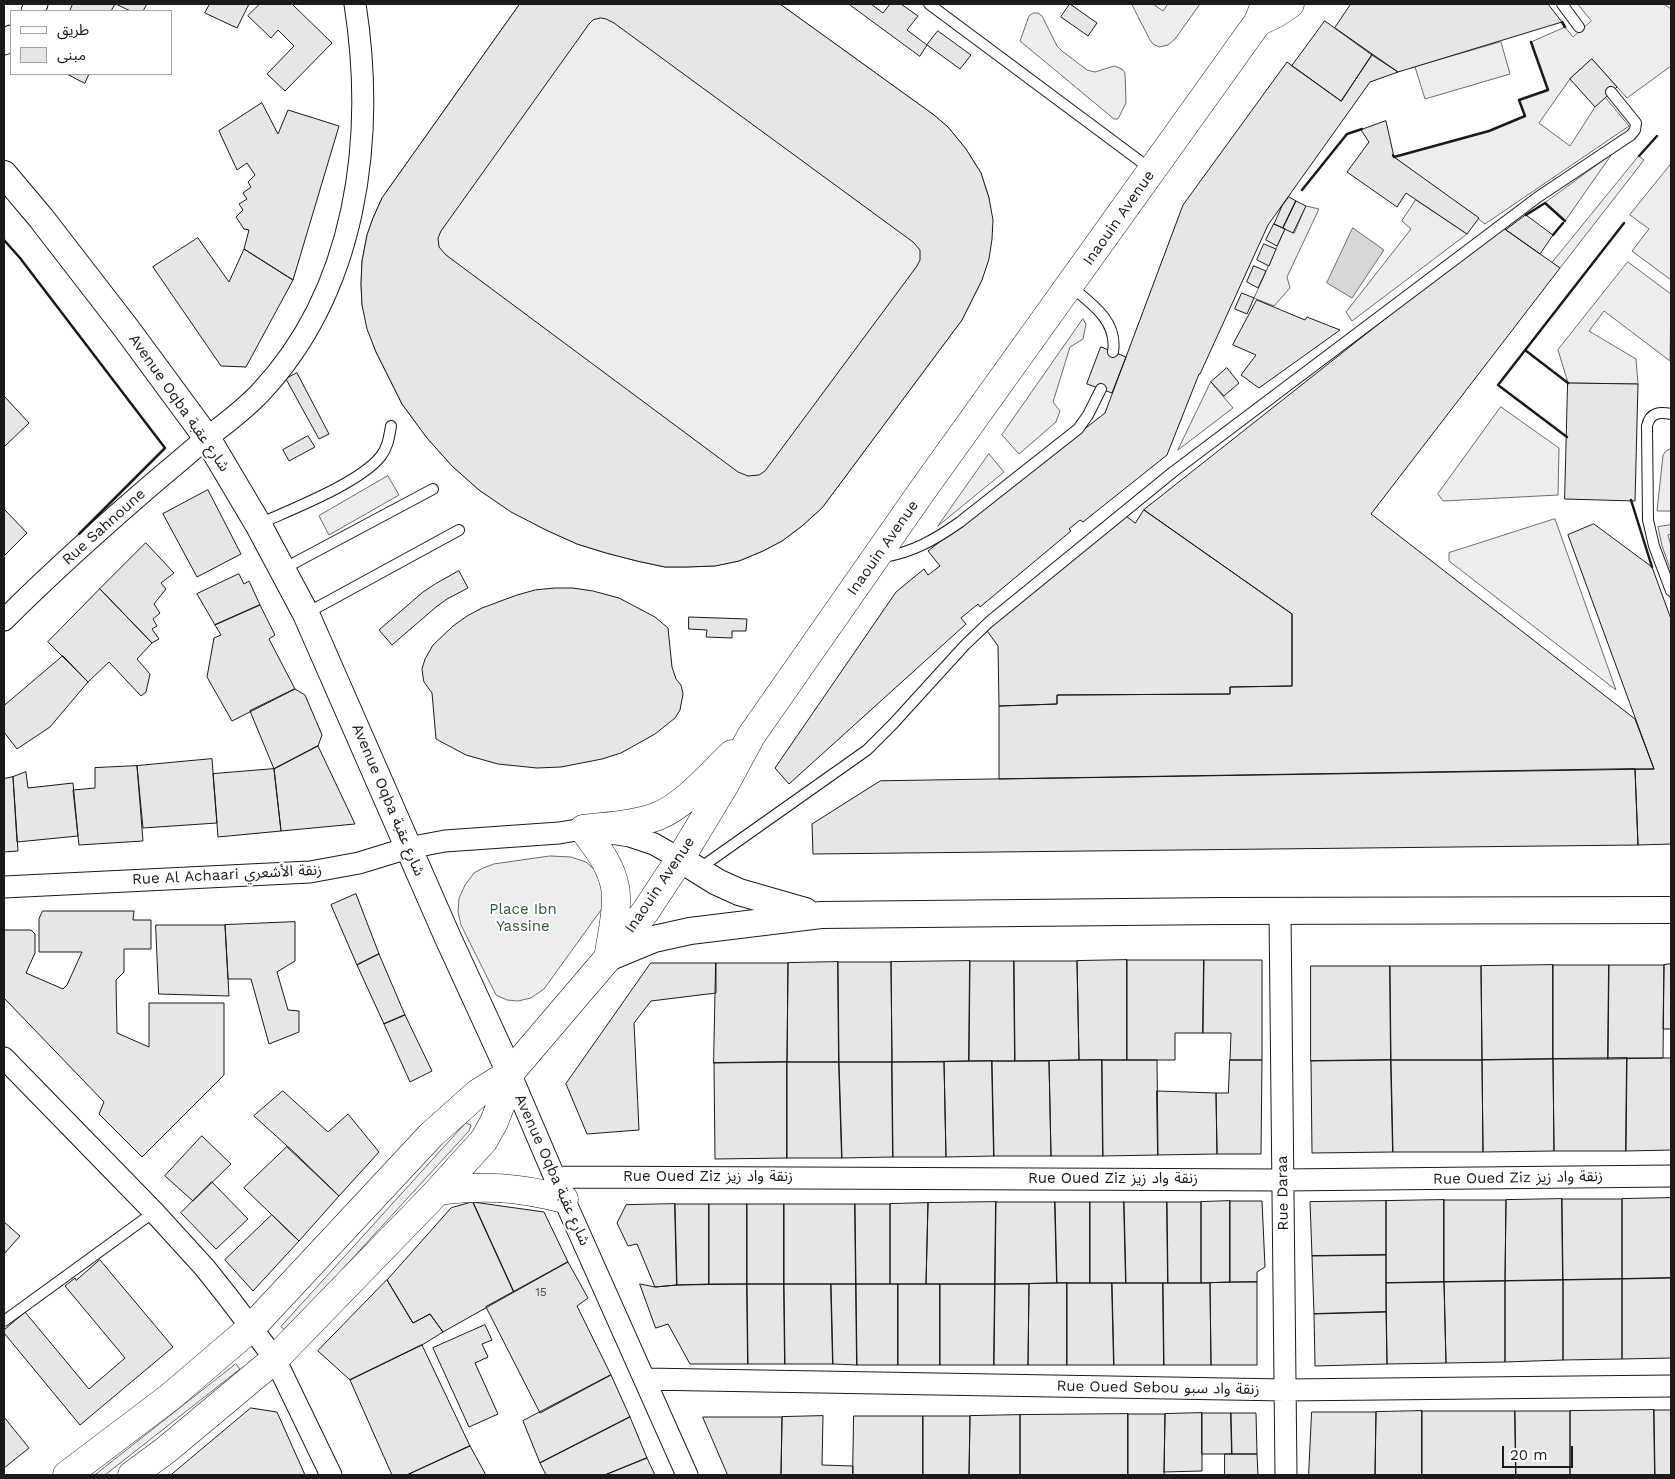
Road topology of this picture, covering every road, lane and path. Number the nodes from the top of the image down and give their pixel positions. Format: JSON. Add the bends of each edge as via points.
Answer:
{"nodes":[{"id":1,"x":355,"y":4,"type":"edge"},
{"id":2,"x":929,"y":4,"type":"edge"},
{"id":3,"x":1290,"y":4,"type":"edge"},
{"id":4,"x":1562,"y":4,"type":"edge"},
{"id":5,"x":1262,"y":13,"type":"edge"},
{"id":6,"x":1579,"y":27,"type":"dead end"},
{"id":7,"x":1611,"y":92,"type":"dead end"},
{"id":8,"x":1153,"y":170,"type":"junction"},
{"id":9,"x":4,"y":174,"type":"edge"},
{"id":10,"x":1070,"y":286,"type":"junction"},
{"id":11,"x":1113,"y":352,"type":"dead end"},
{"id":12,"x":1101,"y":389,"type":"dead end"},
{"id":13,"x":1671,"y":414,"type":"edge"},
{"id":14,"x":391,"y":426,"type":"dead end"},
{"id":15,"x":207,"y":438,"type":"junction"},
{"id":16,"x":434,"y":489,"type":"dead end"},
{"id":17,"x":258,"y":524,"type":"junction"},
{"id":18,"x":459,"y":530,"type":"dead end"},
{"id":19,"x":877,"y":558,"type":"junction"},
{"id":20,"x":282,"y":569,"type":"junction"},
{"id":21,"x":1671,"y":591,"type":"edge"},
{"id":22,"x":306,"y":614,"type":"junction"},
{"id":23,"x":4,"y":620,"type":"edge"},
{"id":24,"x":751,"y":736,"type":"junction"},
{"id":25,"x":582,"y":829,"type":"junction"},
{"id":26,"x":408,"y":848,"type":"junction"},
{"id":27,"x":689,"y":864,"type":"junction"},
{"id":28,"x":4,"y":887,"type":"edge"},
{"id":29,"x":1671,"y":910,"type":"edge"},
{"id":30,"x":1280,"y":912,"type":"junction"},
{"id":31,"x":821,"y":915,"type":"junction"},
{"id":32,"x":608,"y":958,"type":"junction"},
{"id":33,"x":4,"y":1058,"type":"edge"},
{"id":34,"x":510,"y":1073,"type":"junction"},
{"id":35,"x":1671,"y":1176,"type":"edge"},
{"id":36,"x":1283,"y":1180,"type":"junction"},
{"id":37,"x":559,"y":1188,"type":"junction"},
{"id":38,"x":438,"y":1191,"type":"junction"},
{"id":39,"x":154,"y":1212,"type":"junction"},
{"id":40,"x":4,"y":1321,"type":"edge"},
{"id":41,"x":252,"y":1327,"type":"junction"},
{"id":42,"x":275,"y":1359,"type":"junction"},
{"id":43,"x":645,"y":1379,"type":"junction"},
{"id":44,"x":1671,"y":1386,"type":"edge"},
{"id":45,"x":1285,"y":1390,"type":"junction"},
{"id":46,"x":67,"y":1475,"type":"edge"},
{"id":47,"x":132,"y":1475,"type":"edge"},
{"id":48,"x":330,"y":1475,"type":"edge"},
{"id":49,"x":687,"y":1475,"type":"edge"},
{"id":50,"x":1286,"y":1475,"type":"edge"}],
"edges":[{"from":1,"to":15,"type":"street","name":"Rue Sahnoune","via":[[362,52],[362,137],[350,221],[332,278],[307,330],[278,373],[238,415]]},
{"from":2,"to":8,"type":"lane"},
{"from":3,"to":5,"type":"main road","name":"Inaouin Avenue","via":[[1275,14]]},
{"from":4,"to":6,"type":"lane"},
{"from":5,"to":8,"type":"main road","name":"Inaouin Avenue"},
{"from":7,"to":27,"type":"lane","via":[[1636,123],[1631,135],[1538,197],[1173,472],[974,635],[872,746]]},
{"from":8,"to":10,"type":"main road","name":"Inaouin Avenue"},
{"from":9,"to":15,"type":"street","name":"Avenue Oqba شارع عقبة","via":[[126,328]]},
{"from":10,"to":11,"type":"lane","via":[[1104,316],[1113,337]]},
{"from":10,"to":19,"type":"main road","name":"Inaouin Avenue"},
{"from":12,"to":19,"type":"lane","via":[[1078,429],[960,522],[927,543]]},
{"from":13,"to":21,"type":"lane","via":[[1655,414],[1647,426],[1648,520]]},
{"from":14,"to":17,"type":"lane","via":[[383,454],[361,474]]},
{"from":15,"to":17,"type":"street","name":"Avenue Oqba شارع عقبة"},
{"from":15,"to":23,"type":"street","name":"Rue Sahnoune","via":[[110,520]]},
{"from":16,"to":20,"type":"lane"},
{"from":17,"to":20,"type":"street","name":"Avenue Oqba شارع عقبة"},
{"from":18,"to":22,"type":"lane"},
{"from":19,"to":24,"type":"main road","name":"Inaouin Avenue"},
{"from":20,"to":22,"type":"street","name":"Avenue Oqba شارع عقبة"},
{"from":22,"to":26,"type":"street","name":"Avenue Oqba شارع عقبة"},
{"from":24,"to":25,"type":"main road","via":[[677,806],[659,816]]},
{"from":24,"to":27,"type":"main road","name":"Inaouin Avenue","via":[[724,786]]},
{"from":25,"to":26,"type":"street","name":"Rue Al Achaari زنقة الأشعري","via":[[445,840]]},
{"from":25,"to":27,"type":"street","name":"Rue Al Achaari زنقة الأشعري","via":[[630,836],[654,844]]},
{"from":25,"to":32,"type":"main road","via":[[600,853],[616,888]]},
{"from":26,"to":28,"type":"street","name":"Rue Al Achaari زنقة الأشعري","via":[[359,863],[310,872]]},
{"from":26,"to":34,"type":"street","name":"Avenue Oqba شارع عقبة"},
{"from":27,"to":31,"type":"street","via":[[739,892]]},
{"from":27,"to":32,"type":"main road","name":"Inaouin Avenue"},
{"from":29,"to":30,"type":"street","via":[[1354,909]]},
{"from":30,"to":31,"type":"street"},
{"from":30,"to":36,"type":"street","name":"Rue Daraa"},
{"from":31,"to":32,"type":"street","via":[[690,931],[654,939]]},
{"from":32,"to":34,"type":"main road","name":"Inaouin Avenue"},
{"from":33,"to":39,"type":"street"},
{"from":34,"to":37,"type":"street","name":"Avenue Oqba شارع عقبة"},
{"from":34,"to":38,"type":"main road","via":[[503,1099],[484,1140]]},
{"from":34,"to":41,"type":"main road","name":"Inaouin Avenue","via":[[478,1094],[431,1135]]},
{"from":35,"to":36,"type":"street","name":"Rue Oued Ziz زنقة واد زيز"},
{"from":36,"to":37,"type":"street","name":"Rue Oued Ziz زنقة واد زيز"},
{"from":36,"to":45,"type":"street","name":"Rue Daraa"},
{"from":37,"to":38,"type":"main road","via":[[488,1187]]},
{"from":37,"to":43,"type":"street","name":"Avenue Oqba شارع عقبة"},
{"from":38,"to":42,"type":"main road"},
{"from":39,"to":40,"type":"lane"},
{"from":39,"to":41,"type":"street"},
{"from":41,"to":42,"type":"street"},
{"from":41,"to":46,"type":"main road","name":"Inaouin Avenue","via":[[170,1397]]},
{"from":42,"to":47,"type":"main road"},
{"from":42,"to":48,"type":"street"},
{"from":43,"to":45,"type":"street","name":"Rue Oued Sebou زنقة واد سبو"},
{"from":43,"to":49,"type":"street","name":"Avenue Oqba شارع عقبة"},
{"from":44,"to":45,"type":"street","name":"Rue Oued Sebou زنقة واد سبو"},
{"from":45,"to":50,"type":"street","name":"Rue Daraa"}]}
